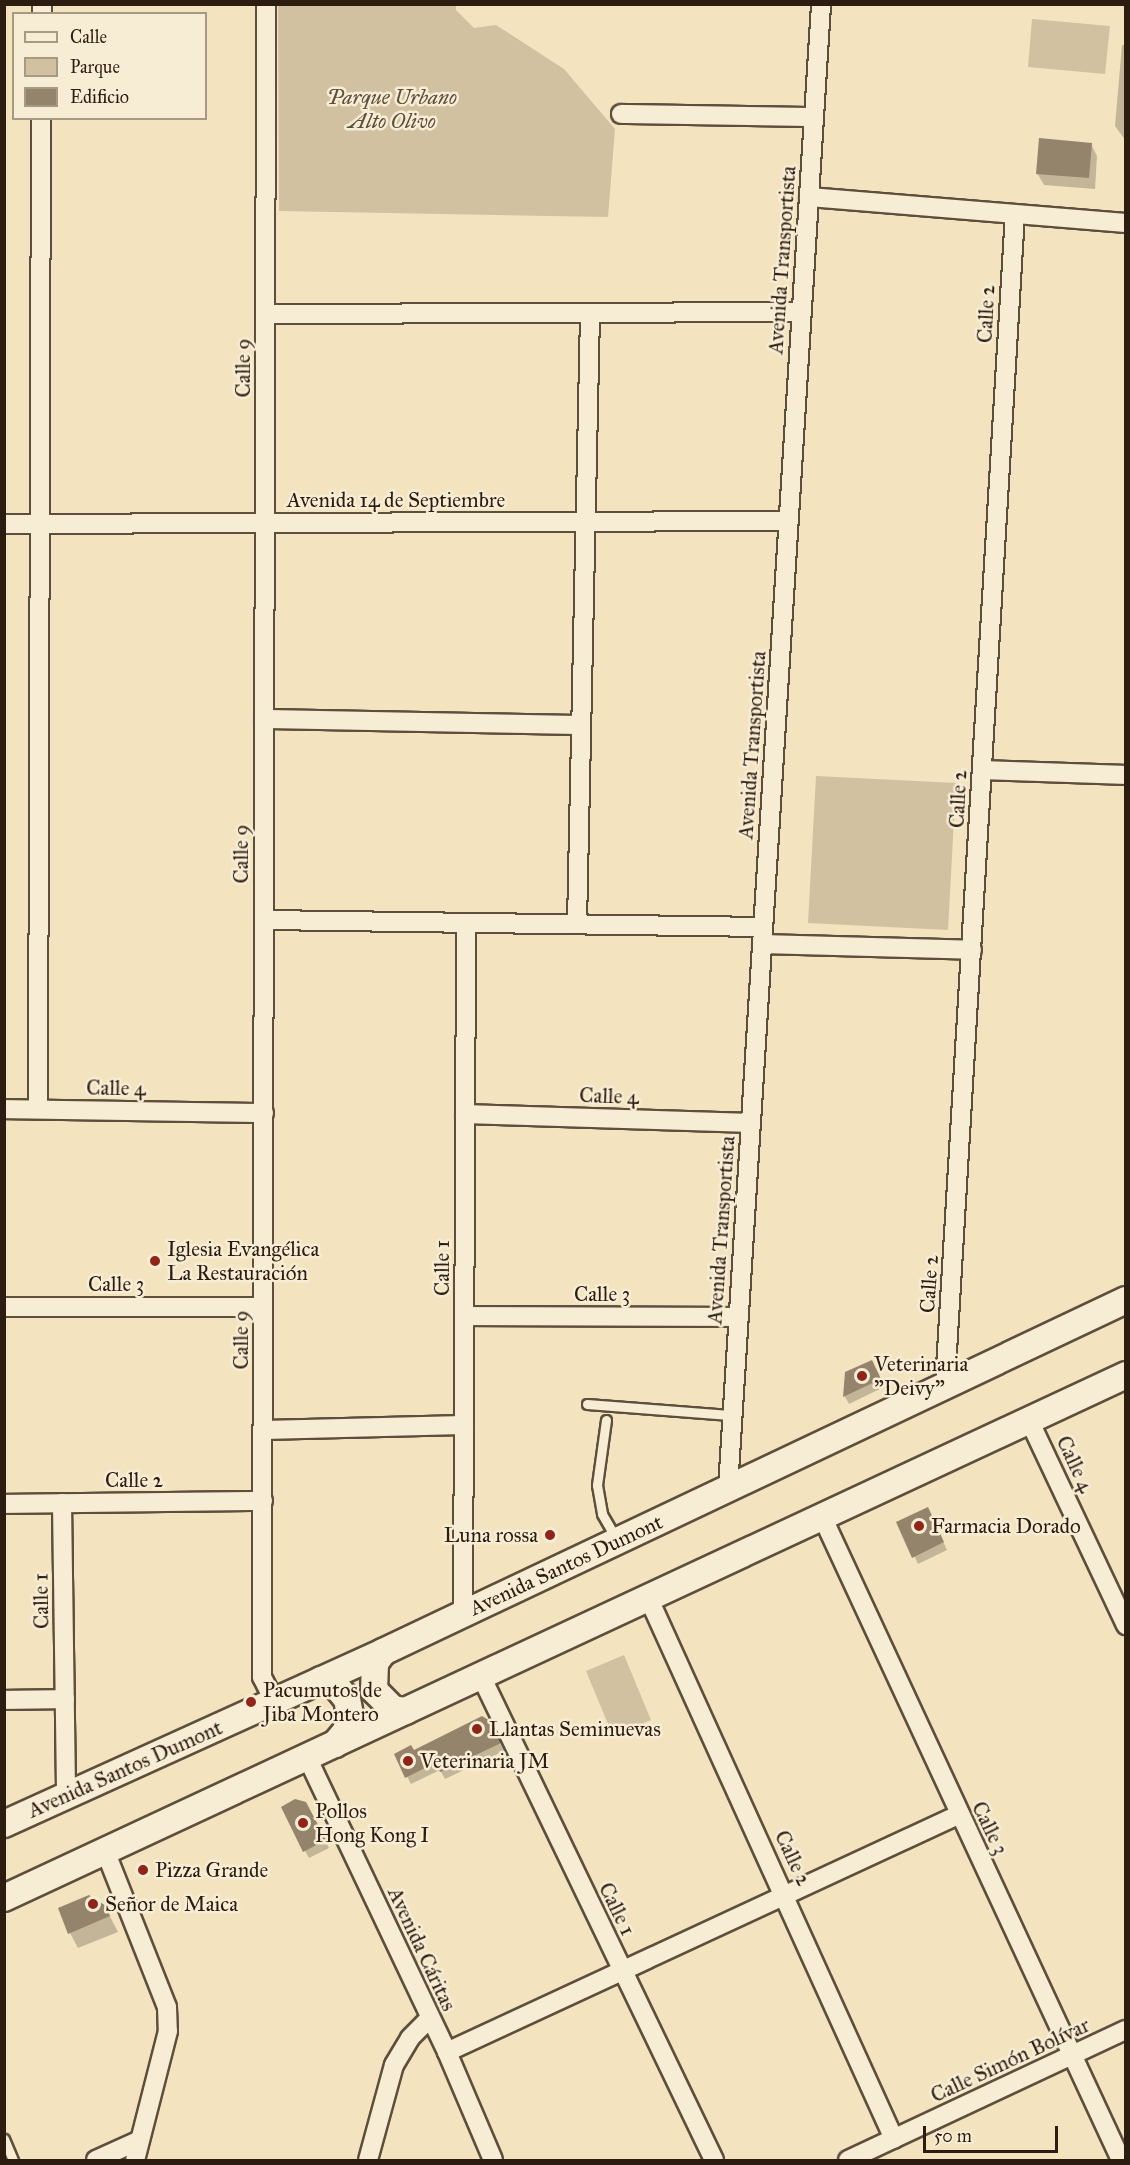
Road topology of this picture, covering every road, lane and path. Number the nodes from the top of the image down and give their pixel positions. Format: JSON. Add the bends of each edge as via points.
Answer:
{"nodes":[{"id":1,"x":266,"y":4,"type":"edge"},
{"id":2,"x":821,"y":4,"type":"edge"},
{"id":3,"x":621,"y":114,"type":"dead end"},
{"id":4,"x":814,"y":117,"type":"junction"},
{"id":5,"x":41,"y":120,"type":"edge"},
{"id":6,"x":808,"y":197,"type":"junction"},
{"id":7,"x":1015,"y":215,"type":"junction"},
{"id":8,"x":1125,"y":223,"type":"edge"},
{"id":9,"x":801,"y":312,"type":"junction"},
{"id":10,"x":266,"y":314,"type":"junction"},
{"id":11,"x":590,"y":315,"type":"junction"},
{"id":12,"x":788,"y":521,"type":"junction"},
{"id":13,"x":586,"y":522,"type":"junction"},
{"id":14,"x":40,"y":524,"type":"junction"},
{"id":15,"x":264,"y":524,"type":"junction"},
{"id":16,"x":4,"y":525,"type":"edge"},
{"id":17,"x":264,"y":719,"type":"junction"},
{"id":18,"x":581,"y":724,"type":"junction"},
{"id":19,"x":982,"y":770,"type":"junction"},
{"id":20,"x":1125,"y":775,"type":"edge"},
{"id":21,"x":264,"y":920,"type":"junction"},
{"id":22,"x":466,"y":923,"type":"junction"},
{"id":23,"x":577,"y":924,"type":"junction"},
{"id":24,"x":762,"y":936,"type":"junction"},
{"id":25,"x":972,"y":950,"type":"junction"},
{"id":26,"x":4,"y":1108,"type":"edge"},
{"id":27,"x":38,"y":1109,"type":"junction"},
{"id":28,"x":264,"y":1113,"type":"junction"},
{"id":29,"x":465,"y":1114,"type":"junction"},
{"id":30,"x":751,"y":1123,"type":"junction"},
{"id":31,"x":1125,"y":1300,"type":"edge"},
{"id":32,"x":4,"y":1306,"type":"edge"},
{"id":33,"x":263,"y":1307,"type":"junction"},
{"id":34,"x":464,"y":1316,"type":"junction"},
{"id":35,"x":739,"y":1317,"type":"junction"},
{"id":36,"x":1125,"y":1375,"type":"edge"},
{"id":37,"x":945,"y":1385,"type":"junction"},
{"id":38,"x":587,"y":1404,"type":"dead end"},
{"id":39,"x":730,"y":1415,"type":"junction"},
{"id":40,"x":606,"y":1420,"type":"dead end"},
{"id":41,"x":1029,"y":1420,"type":"junction"},
{"id":42,"x":464,"y":1425,"type":"junction"},
{"id":43,"x":263,"y":1430,"type":"junction"},
{"id":44,"x":728,"y":1488,"type":"junction"},
{"id":45,"x":263,"y":1501,"type":"junction"},
{"id":46,"x":62,"y":1503,"type":"junction"},
{"id":47,"x":4,"y":1504,"type":"edge"},
{"id":48,"x":821,"y":1514,"type":"junction"},
{"id":49,"x":618,"y":1542,"type":"junction"},
{"id":50,"x":648,"y":1597,"type":"junction"},
{"id":51,"x":463,"y":1614,"type":"junction"},
{"id":52,"x":1125,"y":1625,"type":"edge"},
{"id":53,"x":383,"y":1652,"type":"junction"},
{"id":54,"x":481,"y":1677,"type":"junction"},
{"id":55,"x":321,"y":1680,"type":"junction"},
{"id":56,"x":64,"y":1699,"type":"junction"},
{"id":57,"x":4,"y":1700,"type":"edge"},
{"id":58,"x":274,"y":1701,"type":"junction"},
{"id":59,"x":406,"y":1711,"type":"junction"},
{"id":60,"x":335,"y":1744,"type":"junction"},
{"id":61,"x":307,"y":1757,"type":"junction"},
{"id":62,"x":66,"y":1797,"type":"junction"},
{"id":63,"x":958,"y":1815,"type":"junction"},
{"id":64,"x":4,"y":1824,"type":"edge"},
{"id":65,"x":106,"y":1853,"type":"junction"},
{"id":66,"x":785,"y":1895,"type":"junction"},
{"id":67,"x":4,"y":1898,"type":"edge"},
{"id":68,"x":622,"y":1971,"type":"junction"},
{"id":69,"x":429,"y":2019,"type":"junction"},
{"id":70,"x":1125,"y":2030,"type":"edge"},
{"id":71,"x":447,"y":2052,"type":"junction"},
{"id":72,"x":1074,"y":2054,"type":"junction"},
{"id":73,"x":4,"y":2139,"type":"edge"},
{"id":74,"x":894,"y":2139,"type":"junction"},
{"id":75,"x":140,"y":2140,"type":"junction"},
{"id":76,"x":13,"y":2160,"type":"edge"},
{"id":77,"x":96,"y":2160,"type":"edge"},
{"id":78,"x":135,"y":2160,"type":"edge"},
{"id":79,"x":368,"y":2160,"type":"edge"},
{"id":80,"x":493,"y":2160,"type":"edge"},
{"id":81,"x":714,"y":2160,"type":"edge"},
{"id":82,"x":848,"y":2160,"type":"edge"},
{"id":83,"x":1121,"y":2160,"type":"edge"}],
"edges":[{"from":1,"to":10,"type":"street","name":"Calle 9"},
{"from":2,"to":4,"type":"street","name":"Avenida Transportista"},
{"from":3,"to":4,"type":"street"},
{"from":4,"to":6,"type":"street","name":"Avenida Transportista"},
{"from":5,"to":14,"type":"street"},
{"from":6,"to":7,"type":"street"},
{"from":6,"to":9,"type":"street","name":"Avenida Transportista"},
{"from":7,"to":8,"type":"street"},
{"from":7,"to":19,"type":"street","name":"Calle 2"},
{"from":9,"to":11,"type":"street"},
{"from":9,"to":12,"type":"street","name":"Avenida Transportista"},
{"from":10,"to":11,"type":"street"},
{"from":10,"to":15,"type":"street","name":"Calle 9"},
{"from":11,"to":13,"type":"street"},
{"from":12,"to":13,"type":"street","name":"Avenida 14 de Septiembre"},
{"from":12,"to":24,"type":"street","name":"Avenida Transportista"},
{"from":13,"to":15,"type":"street","name":"Avenida 14 de Septiembre"},
{"from":13,"to":18,"type":"street"},
{"from":14,"to":15,"type":"street","name":"Avenida 14 de Septiembre"},
{"from":14,"to":16,"type":"street","name":"Avenida 14 de Septiembre"},
{"from":14,"to":27,"type":"street"},
{"from":15,"to":17,"type":"street","name":"Calle 9"},
{"from":17,"to":18,"type":"street"},
{"from":17,"to":21,"type":"street","name":"Calle 9"},
{"from":18,"to":23,"type":"street"},
{"from":19,"to":20,"type":"street"},
{"from":19,"to":25,"type":"street","name":"Calle 2"},
{"from":21,"to":22,"type":"street"},
{"from":21,"to":28,"type":"street","name":"Calle 9"},
{"from":22,"to":23,"type":"street"},
{"from":22,"to":29,"type":"street","name":"Calle 1"},
{"from":23,"to":24,"type":"street"},
{"from":24,"to":25,"type":"street"},
{"from":24,"to":30,"type":"street","name":"Avenida Transportista"},
{"from":25,"to":37,"type":"street","name":"Calle 2"},
{"from":26,"to":27,"type":"street","name":"Calle 4"},
{"from":27,"to":28,"type":"street","name":"Calle 4"},
{"from":28,"to":33,"type":"street","name":"Calle 9"},
{"from":29,"to":30,"type":"street","name":"Calle 4"},
{"from":29,"to":34,"type":"street","name":"Calle 1"},
{"from":30,"to":35,"type":"street","name":"Avenida Transportista"},
{"from":31,"to":37,"type":"main road","name":"Avenida Santos Dumont"},
{"from":32,"to":33,"type":"street","name":"Calle 3"},
{"from":33,"to":43,"type":"street","name":"Calle 9"},
{"from":34,"to":35,"type":"street","name":"Calle 3"},
{"from":34,"to":42,"type":"street","name":"Calle 1"},
{"from":35,"to":39,"type":"street","name":"Avenida Transportista"},
{"from":36,"to":41,"type":"main road"},
{"from":37,"to":44,"type":"main road","name":"Avenida Santos Dumont"},
{"from":38,"to":39,"type":"lane"},
{"from":39,"to":44,"type":"street","name":"Avenida Transportista"},
{"from":40,"to":49,"type":"lane","via":[[597,1485],[602,1514]]},
{"from":41,"to":48,"type":"main road"},
{"from":41,"to":52,"type":"street","name":"Calle 4"},
{"from":42,"to":43,"type":"street"},
{"from":42,"to":51,"type":"street","name":"Calle 1"},
{"from":43,"to":45,"type":"street","name":"Calle 9"},
{"from":44,"to":49,"type":"main road","name":"Avenida Santos Dumont"},
{"from":45,"to":46,"type":"street","name":"Calle 2"},
{"from":45,"to":58,"type":"street","name":"Calle 9","via":[[262,1677]]},
{"from":46,"to":47,"type":"street","name":"Calle 2"},
{"from":46,"to":56,"type":"street","name":"Calle 1"},
{"from":48,"to":50,"type":"main road"},
{"from":48,"to":63,"type":"street","name":"Calle 3"},
{"from":49,"to":51,"type":"main road","name":"Avenida Santos Dumont"},
{"from":50,"to":54,"type":"main road"},
{"from":50,"to":66,"type":"street","name":"Calle 2"},
{"from":51,"to":53,"type":"main road","name":"Avenida Santos Dumont"},
{"from":53,"to":55,"type":"main road","name":"Avenida Santos Dumont"},
{"from":53,"to":59,"type":"main road","via":[[373,1670],[374,1690],[393,1709]]},
{"from":54,"to":59,"type":"main road"},
{"from":54,"to":68,"type":"street","name":"Calle 1"},
{"from":55,"to":58,"type":"main road","name":"Avenida Santos Dumont"},
{"from":55,"to":60,"type":"main road","via":[[336,1686],[347,1699],[350,1715],[346,1731]]},
{"from":56,"to":57,"type":"street"},
{"from":56,"to":62,"type":"street","name":"Calle 1"},
{"from":58,"to":62,"type":"main road","name":"Avenida Santos Dumont"},
{"from":59,"to":60,"type":"main road"},
{"from":60,"to":61,"type":"main road"},
{"from":61,"to":65,"type":"main road"},
{"from":61,"to":69,"type":"street","name":"Avenida Cáritas"},
{"from":62,"to":64,"type":"main road","name":"Avenida Santos Dumont"},
{"from":63,"to":66,"type":"street"},
{"from":63,"to":72,"type":"street","name":"Calle 3"},
{"from":65,"to":67,"type":"main road"},
{"from":65,"to":75,"type":"street","via":[[167,2007],[168,2031]]},
{"from":66,"to":68,"type":"street"},
{"from":66,"to":74,"type":"street","name":"Calle 2"},
{"from":68,"to":71,"type":"street"},
{"from":68,"to":81,"type":"street","name":"Calle 1"},
{"from":69,"to":71,"type":"street","name":"Avenida Cáritas"},
{"from":69,"to":79,"type":"street","via":[[410,2038],[394,2065]]},
{"from":70,"to":72,"type":"street","name":"Calle Simón Bolívar"},
{"from":71,"to":80,"type":"street","name":"Avenida Cáritas"},
{"from":72,"to":74,"type":"street","name":"Calle Simón Bolívar"},
{"from":72,"to":83,"type":"street","name":"Calle 3"},
{"from":73,"to":76,"type":"lane"},
{"from":74,"to":82,"type":"street","name":"Calle Simón Bolívar"},
{"from":75,"to":77,"type":"street"},
{"from":75,"to":78,"type":"street"}]}
